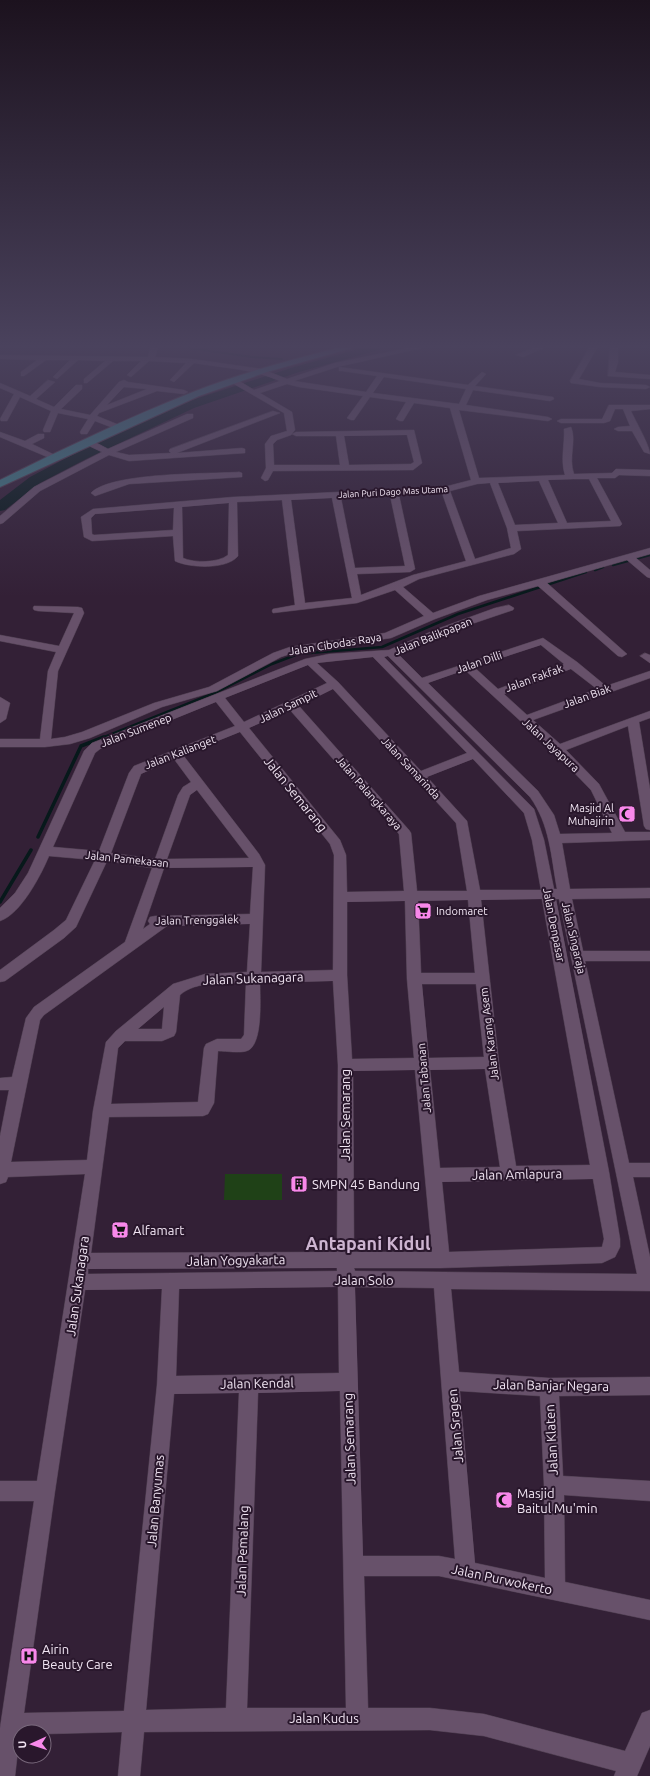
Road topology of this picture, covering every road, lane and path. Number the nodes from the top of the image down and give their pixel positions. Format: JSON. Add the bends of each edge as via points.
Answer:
{"nodes":[{"id":1,"x":45,"y":431,"type":"edge"},
{"id":2,"x":116,"y":431,"type":"edge"},
{"id":3,"x":154,"y":431,"type":"edge"},
{"id":4,"x":227,"y":431,"type":"edge"},
{"id":5,"x":377,"y":431,"type":"edge"},
{"id":6,"x":410,"y":431,"type":"edge"},
{"id":7,"x":464,"y":431,"type":"edge"},
{"id":8,"x":568,"y":431,"type":"edge"},
{"id":9,"x":636,"y":431,"type":"edge"},
{"id":10,"x":292,"y":432,"type":"joint"},
{"id":11,"x":340,"y":433,"type":"junction"},
{"id":12,"x":0,"y":434,"type":"edge"},
{"id":13,"x":90,"y":443,"type":"junction"},
{"id":14,"x":26,"y":444,"type":"junction"},
{"id":15,"x":106,"y":451,"type":"junction"},
{"id":16,"x":242,"y":451,"type":"dead end"},
{"id":17,"x":650,"y":451,"type":"edge"},
{"id":18,"x":165,"y":454,"type":"junction"},
{"id":19,"x":55,"y":457,"type":"junction"},
{"id":20,"x":130,"y":458,"type":"junction"},
{"id":21,"x":270,"y":468,"type":"junction"},
{"id":22,"x":345,"y":468,"type":"junction"},
{"id":23,"x":650,"y":473,"type":"edge"},
{"id":24,"x":239,"y":474,"type":"dead end"},
{"id":25,"x":592,"y":477,"type":"junction"},
{"id":26,"x":265,"y":478,"type":"dead end"},
{"id":27,"x":571,"y":478,"type":"junction"},
{"id":28,"x":543,"y":479,"type":"junction"},
{"id":29,"x":493,"y":480,"type":"junction"},
{"id":30,"x":129,"y":481,"type":"junction"},
{"id":31,"x":476,"y":481,"type":"junction"},
{"id":32,"x":0,"y":484,"type":"edge"},
{"id":33,"x":445,"y":490,"type":"junction"},
{"id":34,"x":95,"y":493,"type":"dead end"},
{"id":35,"x":394,"y":493,"type":"junction"},
{"id":36,"x":336,"y":495,"type":"junction"},
{"id":37,"x":286,"y":498,"type":"junction"},
{"id":38,"x":232,"y":500,"type":"junction"},
{"id":39,"x":178,"y":504,"type":"junction"},
{"id":40,"x":0,"y":521,"type":"edge"},
{"id":41,"x":564,"y":526,"type":"junction"},
{"id":42,"x":512,"y":528,"type":"junction"},
{"id":43,"x":177,"y":533,"type":"junction"},
{"id":44,"x":650,"y":551,"type":"edge"},
{"id":45,"x":631,"y":559,"type":"junction"},
{"id":46,"x":471,"y":561,"type":"junction"},
{"id":47,"x":351,"y":571,"type":"junction"},
{"id":48,"x":413,"y":573,"type":"junction"},
{"id":49,"x":650,"y":575,"type":"edge"},
{"id":50,"x":542,"y":584,"type":"junction"},
{"id":51,"x":397,"y":586,"type":"junction"},
{"id":52,"x":357,"y":600,"type":"junction"},
{"id":53,"x":300,"y":607,"type":"junction"},
{"id":54,"x":38,"y":608,"type":"dead end"},
{"id":55,"x":509,"y":608,"type":"dead end"},
{"id":56,"x":277,"y":611,"type":"dead end"},
{"id":57,"x":431,"y":617,"type":"junction"},
{"id":58,"x":0,"y":638,"type":"edge"},
{"id":59,"x":63,"y":650,"type":"junction"},
{"id":60,"x":391,"y":653,"type":"junction"},
{"id":61,"x":376,"y":654,"type":"junction"},
{"id":62,"x":622,"y":654,"type":"dead end"},
{"id":63,"x":309,"y":661,"type":"junction"},
{"id":64,"x":573,"y":664,"type":"junction"},
{"id":65,"x":466,"y":666,"type":"junction"},
{"id":66,"x":650,"y":674,"type":"edge"},
{"id":67,"x":421,"y":682,"type":"junction"},
{"id":68,"x":334,"y":684,"type":"junction"},
{"id":69,"x":604,"y":690,"type":"junction"},
{"id":70,"x":496,"y":693,"type":"junction"},
{"id":71,"x":219,"y":698,"type":"junction"},
{"id":72,"x":0,"y":700,"type":"edge"},
{"id":73,"x":292,"y":705,"type":"junction"},
{"id":74,"x":650,"y":714,"type":"edge"},
{"id":75,"x":0,"y":719,"type":"edge"},
{"id":76,"x":525,"y":719,"type":"junction"},
{"id":77,"x":633,"y":720,"type":"junction"},
{"id":78,"x":242,"y":728,"type":"junction"},
{"id":79,"x":0,"y":743,"type":"edge"},
{"id":80,"x":45,"y":743,"type":"junction"},
{"id":81,"x":558,"y":749,"type":"junction"},
{"id":82,"x":176,"y":754,"type":"junction"},
{"id":83,"x":474,"y":754,"type":"junction"},
{"id":84,"x":419,"y":776,"type":"junction"},
{"id":85,"x":199,"y":783,"type":"junction"},
{"id":86,"x":650,"y":826,"type":"edge"},
{"id":87,"x":620,"y":836,"type":"junction"},
{"id":88,"x":650,"y":836,"type":"edge"},
{"id":89,"x":555,"y":839,"type":"junction"},
{"id":90,"x":45,"y":851,"type":"junction"},
{"id":91,"x":103,"y":856,"type":"junction"},
{"id":92,"x":257,"y":862,"type":"junction"},
{"id":93,"x":158,"y":864,"type":"junction"},
{"id":94,"x":650,"y":893,"type":"edge"},
{"id":95,"x":556,"y":894,"type":"junction"},
{"id":96,"x":474,"y":895,"type":"junction"},
{"id":97,"x":411,"y":896,"type":"junction"},
{"id":98,"x":341,"y":897,"type":"junction"},
{"id":99,"x":0,"y":916,"type":"edge"},
{"id":100,"x":257,"y":919,"type":"junction"},
{"id":101,"x":138,"y":920,"type":"junction"},
{"id":102,"x":164,"y":921,"type":"junction"},
{"id":103,"x":130,"y":946,"type":"junction"},
{"id":104,"x":579,"y":956,"type":"junction"},
{"id":105,"x":649,"y":958,"type":"edge"},
{"id":106,"x":340,"y":975,"type":"junction"},
{"id":107,"x":0,"y":977,"type":"edge"},
{"id":108,"x":254,"y":977,"type":"junction"},
{"id":109,"x":483,"y":978,"type":"junction"},
{"id":110,"x":414,"y":979,"type":"junction"},
{"id":111,"x":173,"y":992,"type":"junction"},
{"id":112,"x":121,"y":1035,"type":"junction"},
{"id":113,"x":492,"y":1063,"type":"junction"},
{"id":114,"x":423,"y":1064,"type":"junction"},
{"id":115,"x":345,"y":1065,"type":"junction"},
{"id":116,"x":0,"y":1084,"type":"edge"},
{"id":117,"x":18,"y":1084,"type":"junction"},
{"id":118,"x":101,"y":1111,"type":"junction"},
{"id":119,"x":94,"y":1167,"type":"junction"},
{"id":120,"x":624,"y":1170,"type":"junction"},
{"id":121,"x":650,"y":1170,"type":"edge"},
{"id":122,"x":1,"y":1172,"type":"edge"},
{"id":123,"x":601,"y":1172,"type":"junction"},
{"id":124,"x":509,"y":1174,"type":"junction"},
{"id":125,"x":432,"y":1175,"type":"junction"},
{"id":126,"x":608,"y":1254,"type":"joint"},
{"id":127,"x":441,"y":1260,"type":"junction"},
{"id":128,"x":81,"y":1262,"type":"junction"},
{"id":129,"x":346,"y":1269,"type":"junction"},
{"id":130,"x":648,"y":1275,"type":"edge"},
{"id":131,"x":442,"y":1280,"type":"junction"},
{"id":132,"x":171,"y":1281,"type":"junction"},
{"id":133,"x":78,"y":1282,"type":"junction"},
{"id":134,"x":451,"y":1381,"type":"junction"},
{"id":135,"x":348,"y":1382,"type":"junction"},
{"id":136,"x":249,"y":1383,"type":"junction"},
{"id":137,"x":166,"y":1385,"type":"junction"},
{"id":138,"x":549,"y":1386,"type":"junction"},
{"id":139,"x":650,"y":1386,"type":"edge"},
{"id":140,"x":554,"y":1485,"type":"junction"},
{"id":141,"x":0,"y":1491,"type":"edge"},
{"id":142,"x":45,"y":1491,"type":"junction"},
{"id":143,"x":650,"y":1491,"type":"edge"},
{"id":144,"x":353,"y":1566,"type":"junction"},
{"id":145,"x":466,"y":1571,"type":"junction"},
{"id":146,"x":555,"y":1590,"type":"junction"},
{"id":147,"x":650,"y":1610,"type":"edge"},
{"id":148,"x":357,"y":1718,"type":"junction"},
{"id":149,"x":236,"y":1719,"type":"junction"},
{"id":150,"x":134,"y":1721,"type":"junction"},
{"id":151,"x":650,"y":1721,"type":"edge"},
{"id":152,"x":12,"y":1724,"type":"junction"},
{"id":153,"x":627,"y":1770,"type":"edge"},
{"id":154,"x":4,"y":1776,"type":"edge"},
{"id":155,"x":129,"y":1776,"type":"edge"}],
"edges":[{"from":1,"to":14,"type":"street"},
{"from":2,"to":13,"type":"main road"},
{"from":3,"to":15,"type":"street"},
{"from":4,"to":18,"type":"street"},
{"from":5,"to":11,"type":"street"},
{"from":6,"to":22,"type":"street","via":[[418,463],[416,465]]},
{"from":7,"to":31,"type":"street"},
{"from":8,"to":27,"type":"street","via":[[566,464]]},
{"from":9,"to":17,"type":"street","via":[[644,446]]},
{"from":10,"to":11,"type":"street"},
{"from":10,"to":21,"type":"street","via":[[278,436],[269,444]]},
{"from":11,"to":22,"type":"street"},
{"from":12,"to":14,"type":"street"},
{"from":13,"to":15,"type":"street"},
{"from":13,"to":19,"type":"main road"},
{"from":14,"to":19,"type":"street"},
{"from":15,"to":20,"type":"street"},
{"from":15,"to":40,"type":"street","via":[[37,489]]},
{"from":16,"to":18,"type":"street"},
{"from":18,"to":20,"type":"street"},
{"from":19,"to":32,"type":"main road"},
{"from":20,"to":30,"type":"street"},
{"from":21,"to":22,"type":"street"},
{"from":21,"to":26,"type":"street"},
{"from":23,"to":25,"type":"street","name":"Jalan Puri Dago Mas Utama","via":[[616,472],[615,475]]},
{"from":24,"to":30,"type":"street"},
{"from":25,"to":27,"type":"street","name":"Jalan Puri Dago Mas Utama"},
{"from":25,"to":41,"type":"street","via":[[619,527]]},
{"from":27,"to":28,"type":"street","name":"Jalan Puri Dago Mas Utama"},
{"from":28,"to":29,"type":"street","name":"Jalan Puri Dago Mas Utama"},
{"from":28,"to":41,"type":"street"},
{"from":29,"to":31,"type":"street","name":"Jalan Puri Dago Mas Utama"},
{"from":29,"to":42,"type":"street"},
{"from":30,"to":34,"type":"street"},
{"from":31,"to":33,"type":"street","name":"Jalan Puri Dago Mas Utama"},
{"from":33,"to":35,"type":"street","name":"Jalan Puri Dago Mas Utama"},
{"from":33,"to":46,"type":"street"},
{"from":35,"to":36,"type":"street","name":"Jalan Puri Dago Mas Utama"},
{"from":35,"to":48,"type":"street"},
{"from":36,"to":37,"type":"street","name":"Jalan Puri Dago Mas Utama"},
{"from":36,"to":47,"type":"street"},
{"from":37,"to":38,"type":"street","name":"Jalan Puri Dago Mas Utama"},
{"from":37,"to":53,"type":"street"},
{"from":38,"to":39,"type":"street","name":"Jalan Puri Dago Mas Utama"},
{"from":38,"to":43,"type":"street","via":[[233,556],[229,561],[181,562],[177,558]]},
{"from":39,"to":43,"type":"street"},
{"from":39,"to":43,"type":"street","name":"Jalan Puri Dago Mas Utama","via":[[93,512],[86,517],[87,535],[92,538]]},
{"from":41,"to":42,"type":"street"},
{"from":42,"to":46,"type":"street","via":[[517,546],[514,550]]},
{"from":44,"to":45,"type":"street","name":"Jalan Cibodas Raya"},
{"from":45,"to":49,"type":"street"},
{"from":45,"to":50,"type":"street","name":"Jalan Cibodas Raya"},
{"from":46,"to":48,"type":"street"},
{"from":47,"to":48,"type":"street"},
{"from":47,"to":52,"type":"street"},
{"from":48,"to":51,"type":"street"},
{"from":50,"to":57,"type":"street","name":"Jalan Cibodas Raya","via":[[483,598]]},
{"from":50,"to":62,"type":"street"},
{"from":51,"to":52,"type":"street"},
{"from":51,"to":57,"type":"street"},
{"from":52,"to":53,"type":"street"},
{"from":53,"to":56,"type":"street"},
{"from":54,"to":59,"type":"street","via":[[79,611]]},
{"from":55,"to":60,"type":"street","name":"Jalan Balikpapan","via":[[448,628]]},
{"from":57,"to":80,"type":"street","name":"Jalan Cibodas Raya","via":[[387,636],[294,649],[213,688],[158,705],[86,735],[66,741]]},
{"from":58,"to":59,"type":"street"},
{"from":59,"to":80,"type":"street","via":[[53,672]]},
{"from":60,"to":61,"type":"street","name":"Jalan Balikpapan"},
{"from":60,"to":67,"type":"street","name":"Jalan Singaraja"},
{"from":61,"to":63,"type":"street","name":"Jalan Balikpapan"},
{"from":61,"to":83,"type":"street","name":"Jalan Denpasar"},
{"from":63,"to":68,"type":"street","name":"Jalan Samarinda"},
{"from":63,"to":71,"type":"street","name":"Jalan Balikpapan"},
{"from":64,"to":65,"type":"street","name":"Jalan Dilli","via":[[547,643],[538,642]]},
{"from":64,"to":69,"type":"street"},
{"from":64,"to":70,"type":"street","name":"Jalan Fakfak"},
{"from":65,"to":67,"type":"street","name":"Jalan Dilli"},
{"from":65,"to":70,"type":"street","name":"Jalan Jayapura"},
{"from":66,"to":69,"type":"street","name":"Jalan Biak"},
{"from":67,"to":89,"type":"street","name":"Jalan Singaraja","via":[[542,803],[552,824]]},
{"from":68,"to":73,"type":"street","name":"Jalan Sampit"},
{"from":68,"to":84,"type":"street","name":"Jalan Samarinda"},
{"from":69,"to":76,"type":"street","name":"Jalan Biak"},
{"from":70,"to":76,"type":"street","name":"Jalan Jayapura"},
{"from":71,"to":78,"type":"street","name":"Jalan Semarang"},
{"from":71,"to":90,"type":"street","name":"Jalan Sumenep","via":[[100,744],[93,749]]},
{"from":72,"to":75,"type":"street","via":[[4,703]]},
{"from":73,"to":78,"type":"street","name":"Jalan Sampit"},
{"from":73,"to":97,"type":"street","name":"Jalan Palangkaraya","via":[[405,833]]},
{"from":74,"to":77,"type":"street"},
{"from":76,"to":81,"type":"street","name":"Jalan Jayapura"},
{"from":77,"to":81,"type":"street"},
{"from":77,"to":86,"type":"street"},
{"from":78,"to":82,"type":"street","name":"Jalan Kalianget"},
{"from":78,"to":98,"type":"street","name":"Jalan Semarang","via":[[336,843],[340,855]]},
{"from":79,"to":80,"type":"street","name":"Jalan Cibodas Raya"},
{"from":81,"to":87,"type":"street","name":"Jalan Jayapura","via":[[595,787]]},
{"from":82,"to":85,"type":"street"},
{"from":82,"to":91,"type":"street","name":"Jalan Kalianget","via":[[144,765],[135,774]]},
{"from":83,"to":84,"type":"street"},
{"from":83,"to":95,"type":"street","name":"Jalan Denpasar","via":[[530,812]]},
{"from":84,"to":96,"type":"street","name":"Jalan Samarinda","via":[[461,821]]},
{"from":85,"to":92,"type":"street"},
{"from":85,"to":93,"type":"street","via":[[187,790],[184,795]]},
{"from":87,"to":88,"type":"street"},
{"from":87,"to":89,"type":"street"},
{"from":89,"to":95,"type":"street","name":"Jalan Singaraja"},
{"from":90,"to":91,"type":"street","name":"Jalan Pamekasan"},
{"from":90,"to":99,"type":"street","name":"Jalan Sumenep","via":[[23,892],[11,908]]},
{"from":91,"to":93,"type":"street","name":"Jalan Pamekasan"},
{"from":91,"to":107,"type":"street","name":"Jalan Kalianget","via":[[72,923]]},
{"from":92,"to":93,"type":"street","name":"Jalan Pamekasan"},
{"from":92,"to":100,"type":"street"},
{"from":93,"to":101,"type":"street"},
{"from":94,"to":95,"type":"street"},
{"from":95,"to":96,"type":"street"},
{"from":95,"to":104,"type":"street","name":"Jalan Singaraja"},
{"from":95,"to":123,"type":"street","name":"Jalan Denpasar"},
{"from":96,"to":97,"type":"street"},
{"from":96,"to":109,"type":"street","name":"Jalan Karang Asem"},
{"from":97,"to":98,"type":"street"},
{"from":97,"to":110,"type":"street","name":"Jalan Tabanan"},
{"from":98,"to":106,"type":"street","name":"Jalan Semarang"},
{"from":100,"to":102,"type":"street","name":"Jalan Trenggalek"},
{"from":100,"to":108,"type":"street"},
{"from":101,"to":102,"type":"street","name":"Jalan Trenggalek"},
{"from":101,"to":103,"type":"street"},
{"from":102,"to":103,"type":"street"},
{"from":103,"to":117,"type":"street","via":[[32,1018]]},
{"from":104,"to":105,"type":"street"},
{"from":104,"to":120,"type":"street","name":"Jalan Singaraja"},
{"from":106,"to":108,"type":"street","name":"Jalan Sukanagara"},
{"from":106,"to":115,"type":"street","name":"Jalan Semarang"},
{"from":108,"to":111,"type":"street","name":"Jalan Sukanagara","via":[[205,979],[185,984]]},
{"from":108,"to":118,"type":"street","via":[[250,1040],[245,1045],[217,1045],[211,1048],[206,1103],[203,1109]]},
{"from":109,"to":110,"type":"street"},
{"from":109,"to":113,"type":"street","name":"Jalan Karang Asem"},
{"from":110,"to":114,"type":"street","name":"Jalan Tabanan"},
{"from":111,"to":112,"type":"street","name":"Jalan Sukanagara"},
{"from":111,"to":112,"type":"street","via":[[170,1029],[166,1034]]},
{"from":112,"to":118,"type":"street","name":"Jalan Sukanagara","via":[[111,1046],[109,1053]]},
{"from":113,"to":114,"type":"street"},
{"from":113,"to":124,"type":"street","name":"Jalan Karang Asem"},
{"from":114,"to":115,"type":"street"},
{"from":114,"to":125,"type":"street","name":"Jalan Tabanan"},
{"from":115,"to":129,"type":"street","name":"Jalan Semarang"},
{"from":116,"to":117,"type":"street"},
{"from":117,"to":122,"type":"street"},
{"from":118,"to":119,"type":"street","name":"Jalan Sukanagara"},
{"from":119,"to":122,"type":"street"},
{"from":119,"to":128,"type":"street","name":"Jalan Sukanagara"},
{"from":120,"to":121,"type":"street"},
{"from":120,"to":130,"type":"street","name":"Jalan Singaraja"},
{"from":123,"to":124,"type":"street","name":"Jalan Amlapura"},
{"from":123,"to":126,"type":"street","name":"Jalan Denpasar","via":[[612,1239]]},
{"from":124,"to":125,"type":"street","name":"Jalan Amlapura"},
{"from":125,"to":127,"type":"street","name":"Jalan Tabanan"},
{"from":126,"to":127,"type":"street","name":"Jalan Yogyakarta"},
{"from":127,"to":129,"type":"street","name":"Jalan Yogyakarta"},
{"from":128,"to":129,"type":"street","name":"Jalan Yogyakarta"},
{"from":128,"to":133,"type":"street","name":"Jalan Sukanagara"},
{"from":129,"to":131,"type":"street","name":"Jalan Solo"},
{"from":129,"to":132,"type":"street","name":"Jalan Solo"},
{"from":129,"to":135,"type":"street","name":"Jalan Semarang"},
{"from":130,"to":131,"type":"street","name":"Jalan Solo"},
{"from":131,"to":134,"type":"street","name":"Jalan Sragen"},
{"from":132,"to":133,"type":"street","name":"Jalan Solo"},
{"from":132,"to":137,"type":"street","name":"Jalan Banyumas"},
{"from":133,"to":142,"type":"street","name":"Jalan Sukanagara"},
{"from":134,"to":138,"type":"street","name":"Jalan Banjar Negara"},
{"from":134,"to":145,"type":"street","name":"Jalan Sragen"},
{"from":135,"to":136,"type":"street","name":"Jalan Kendal"},
{"from":135,"to":144,"type":"street","name":"Jalan Semarang"},
{"from":136,"to":137,"type":"street","name":"Jalan Kendal"},
{"from":136,"to":149,"type":"street","name":"Jalan Pemalang"},
{"from":137,"to":150,"type":"street","name":"Jalan Banyumas"},
{"from":138,"to":139,"type":"street","name":"Jalan Banjar Negara"},
{"from":138,"to":140,"type":"street","name":"Jalan Klaten"},
{"from":140,"to":143,"type":"street"},
{"from":140,"to":146,"type":"street","name":"Jalan Klaten"},
{"from":141,"to":142,"type":"street"},
{"from":142,"to":152,"type":"street","name":"Jalan Sukanagara"},
{"from":144,"to":145,"type":"street","name":"Jalan Purwokerto","via":[[440,1566]]},
{"from":144,"to":148,"type":"street","name":"Jalan Semarang"},
{"from":145,"to":146,"type":"street","name":"Jalan Purwokerto"},
{"from":146,"to":147,"type":"street","name":"Jalan Purwokerto"},
{"from":148,"to":149,"type":"street","name":"Jalan Kudus"},
{"from":148,"to":153,"type":"street","name":"Jalan Kudus","via":[[430,1719],[484,1725]]},
{"from":149,"to":150,"type":"street","name":"Jalan Kudus"},
{"from":150,"to":152,"type":"street","name":"Jalan Kudus"},
{"from":150,"to":155,"type":"street","name":"Jalan Banyumas"},
{"from":151,"to":153,"type":"street"},
{"from":152,"to":154,"type":"street","name":"Jalan Sukanagara"}]}
